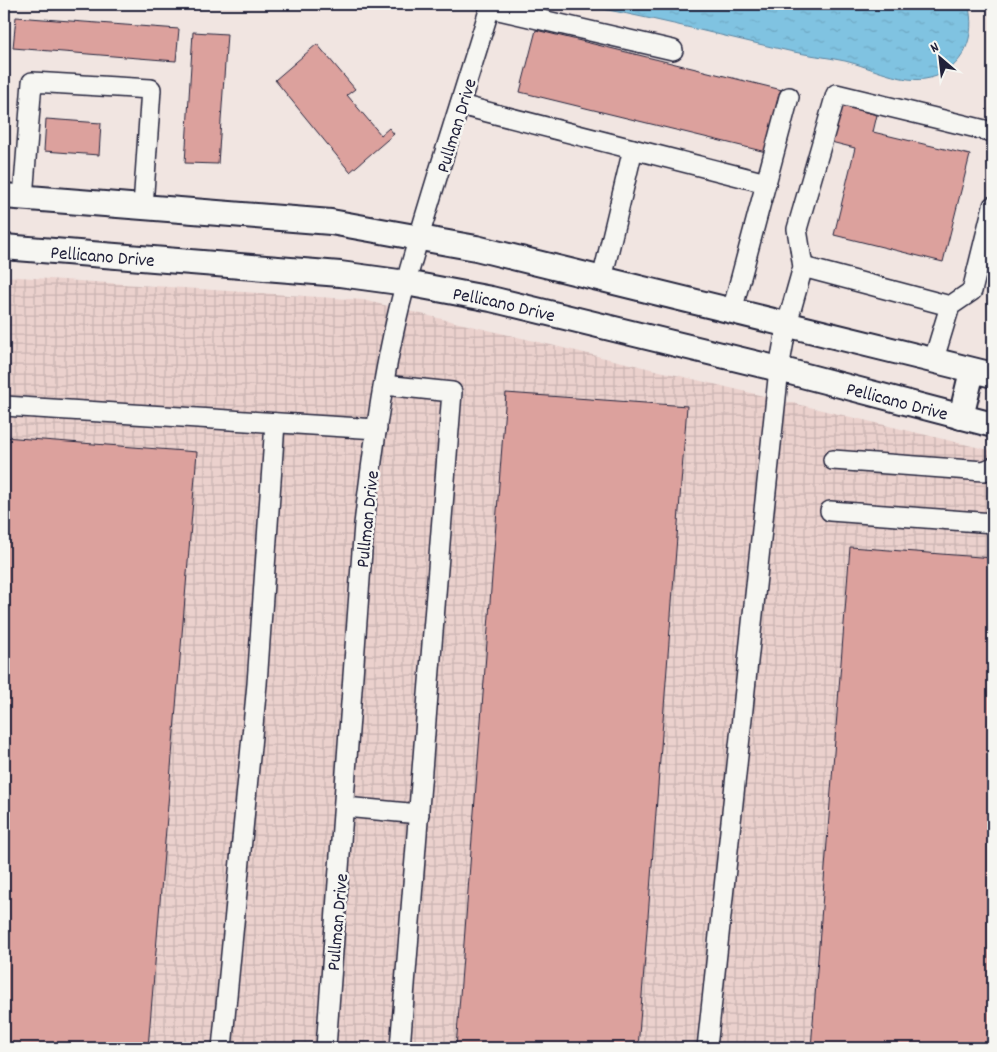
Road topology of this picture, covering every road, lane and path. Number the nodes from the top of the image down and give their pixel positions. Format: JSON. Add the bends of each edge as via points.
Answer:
{"nodes":[{"id":1,"x":490,"y":6,"type":"edge"},
{"id":2,"x":673,"y":50,"type":"dead end"},
{"id":3,"x":789,"y":97,"type":"dead end"},
{"id":4,"x":460,"y":105,"type":"junction"},
{"id":5,"x":993,"y":132,"type":"edge"},
{"id":6,"x":633,"y":149,"type":"junction"},
{"id":7,"x":766,"y":183,"type":"junction"},
{"id":8,"x":14,"y":197,"type":"edge"},
{"id":9,"x":993,"y":206,"type":"edge"},
{"id":10,"x":143,"y":207,"type":"junction"},
{"id":11,"x":421,"y":237,"type":"junction"},
{"id":12,"x":4,"y":247,"type":"edge"},
{"id":13,"x":803,"y":267,"type":"junction"},
{"id":14,"x":602,"y":279,"type":"junction"},
{"id":15,"x":406,"y":283,"type":"junction"},
{"id":16,"x":950,"y":306,"type":"junction"},
{"id":17,"x":732,"y":311,"type":"junction"},
{"id":18,"x":787,"y":324,"type":"junction"},
{"id":19,"x":933,"y":362,"type":"junction"},
{"id":20,"x":779,"y":369,"type":"junction"},
{"id":21,"x":983,"y":373,"type":"edge"},
{"id":22,"x":384,"y":385,"type":"junction"},
{"id":23,"x":4,"y":406,"type":"edge"},
{"id":24,"x":961,"y":417,"type":"junction"},
{"id":25,"x":275,"y":423,"type":"junction"},
{"id":26,"x":993,"y":425,"type":"edge"},
{"id":27,"x":377,"y":429,"type":"junction"},
{"id":28,"x":833,"y":460,"type":"dead end"},
{"id":29,"x":993,"y":467,"type":"edge"},
{"id":30,"x":830,"y":512,"type":"dead end"},
{"id":31,"x":993,"y":523,"type":"edge"},
{"id":32,"x":345,"y":807,"type":"junction"},
{"id":33,"x":419,"y":814,"type":"junction"},
{"id":34,"x":222,"y":1048,"type":"edge"},
{"id":35,"x":326,"y":1048,"type":"edge"},
{"id":36,"x":400,"y":1048,"type":"edge"},
{"id":37,"x":707,"y":1048,"type":"edge"}],
"edges":[{"from":1,"to":2,"type":"street"},
{"from":1,"to":4,"type":"street","name":"Pullman Drive"},
{"from":3,"to":7,"type":"street"},
{"from":4,"to":6,"type":"street"},
{"from":4,"to":11,"type":"street","name":"Pullman Drive"},
{"from":5,"to":13,"type":"street","via":[[836,94],[797,229]]},
{"from":6,"to":7,"type":"street"},
{"from":6,"to":14,"type":"street"},
{"from":7,"to":17,"type":"street"},
{"from":8,"to":10,"type":"main road"},
{"from":8,"to":10,"type":"street","via":[[32,82],[151,89]]},
{"from":9,"to":16,"type":"street","via":[[972,291]]},
{"from":10,"to":11,"type":"main road","via":[[331,222]]},
{"from":11,"to":14,"type":"main road"},
{"from":11,"to":15,"type":"street","name":"Pullman Drive"},
{"from":12,"to":15,"type":"main road","name":"Pellicano Drive","via":[[340,274]]},
{"from":13,"to":16,"type":"street"},
{"from":13,"to":18,"type":"street"},
{"from":14,"to":17,"type":"main road"},
{"from":15,"to":20,"type":"main road","name":"Pellicano Drive","via":[[491,299]]},
{"from":15,"to":22,"type":"street","name":"Pullman Drive"},
{"from":16,"to":19,"type":"street"},
{"from":17,"to":18,"type":"main road"},
{"from":18,"to":19,"type":"main road"},
{"from":18,"to":20,"type":"street"},
{"from":19,"to":21,"type":"main road"},
{"from":20,"to":24,"type":"main road","name":"Pellicano Drive"},
{"from":20,"to":37,"type":"street"},
{"from":21,"to":24,"type":"main road"},
{"from":22,"to":27,"type":"street","name":"Pullman Drive"},
{"from":22,"to":33,"type":"street","via":[[452,392]]},
{"from":23,"to":25,"type":"street"},
{"from":24,"to":26,"type":"main road","name":"Pellicano Drive"},
{"from":25,"to":27,"type":"street"},
{"from":25,"to":34,"type":"street","via":[[257,684]]},
{"from":27,"to":32,"type":"street","name":"Pullman Drive","via":[[364,524]]},
{"from":28,"to":29,"type":"street","via":[[984,471]]},
{"from":30,"to":31,"type":"street"},
{"from":32,"to":33,"type":"street"},
{"from":32,"to":35,"type":"street","name":"Pullman Drive"},
{"from":33,"to":36,"type":"street"}]}
